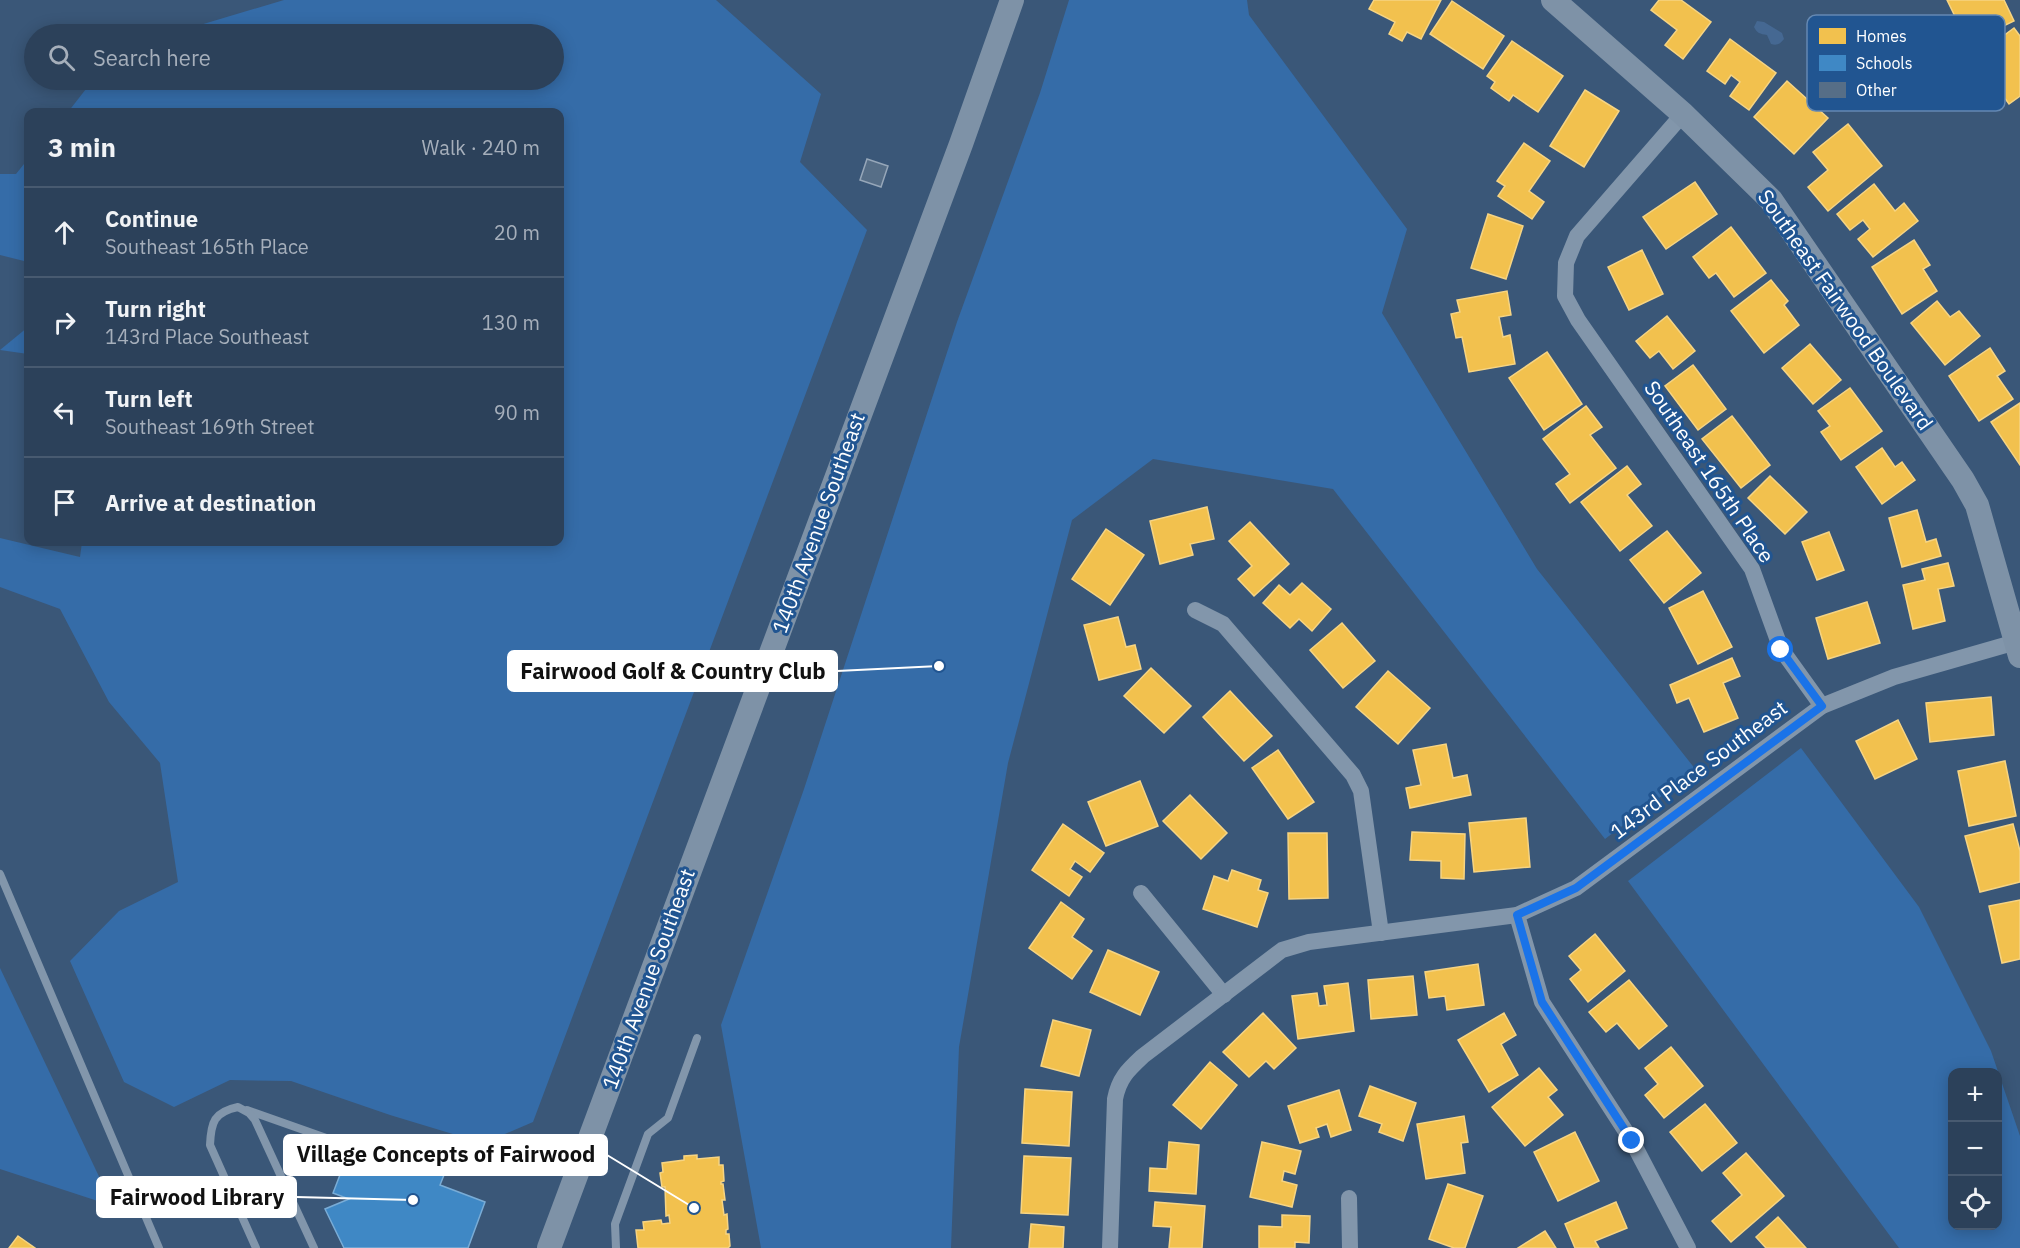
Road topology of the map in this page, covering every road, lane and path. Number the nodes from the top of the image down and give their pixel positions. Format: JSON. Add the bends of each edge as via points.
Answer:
{"nodes":[{"id":1,"x":1012,"y":0,"type":"edge"},
{"id":2,"x":1553,"y":0,"type":"edge"},
{"id":3,"x":1683,"y":114,"type":"junction"},
{"id":4,"x":1195,"y":610,"type":"dead end"},
{"id":5,"x":2018,"y":649,"type":"edge"},
{"id":6,"x":1822,"y":706,"type":"junction"},
{"id":7,"x":0,"y":874,"type":"edge"},
{"id":8,"x":1141,"y":893,"type":"dead end"},
{"id":9,"x":1517,"y":915,"type":"junction"},
{"id":10,"x":1381,"y":933,"type":"junction"},
{"id":11,"x":1224,"y":995,"type":"junction"},
{"id":12,"x":697,"y":1038,"type":"dead end"},
{"id":13,"x":238,"y":1107,"type":"junction"},
{"id":14,"x":366,"y":1152,"type":"dead end"},
{"id":15,"x":1349,"y":1198,"type":"dead end"},
{"id":16,"x":159,"y":1248,"type":"edge"},
{"id":17,"x":256,"y":1248,"type":"edge"},
{"id":18,"x":314,"y":1248,"type":"edge"},
{"id":19,"x":549,"y":1248,"type":"edge"},
{"id":20,"x":616,"y":1248,"type":"edge"},
{"id":21,"x":1110,"y":1248,"type":"edge"},
{"id":22,"x":1350,"y":1248,"type":"edge"},
{"id":23,"x":1688,"y":1248,"type":"edge"}],
"edges":[{"from":1,"to":19,"type":"main road","name":"140th Avenue Southeast"},
{"from":2,"to":3,"type":"main road","name":"Southeast Fairwood Boulevard"},
{"from":3,"to":5,"type":"main road","name":"Southeast Fairwood Boulevard","via":[[1772,200],[1963,480],[1977,505]]},
{"from":3,"to":6,"type":"street","name":"Southeast 165th Place","via":[[1577,236],[1566,263],[1565,296],[1752,569],[1781,650]]},
{"from":4,"to":10,"type":"street","via":[[1223,624],[1353,775],[1361,791]]},
{"from":5,"to":6,"type":"street","name":"143rd Place Southeast","via":[[1894,677]]},
{"from":6,"to":9,"type":"street","name":"143rd Place Southeast","via":[[1576,888]]},
{"from":7,"to":16,"type":"lane"},
{"from":8,"to":11,"type":"street"},
{"from":9,"to":10,"type":"street","name":"143rd Place Southeast"},
{"from":9,"to":23,"type":"street","via":[[1542,1002],[1632,1141]]},
{"from":10,"to":11,"type":"street","name":"143rd Place Southeast","via":[[1309,942],[1282,950]]},
{"from":11,"to":21,"type":"street","name":"143rd Place Southeast","via":[[1128,1070],[1117,1085]]},
{"from":12,"to":20,"type":"lane","via":[[668,1118],[648,1134],[615,1224]]},
{"from":13,"to":14,"type":"lane"},
{"from":13,"to":17,"type":"lane","via":[[225,1109],[216,1117],[210,1145]]},
{"from":13,"to":18,"type":"lane","via":[[255,1120]]},
{"from":15,"to":22,"type":"street"}]}
